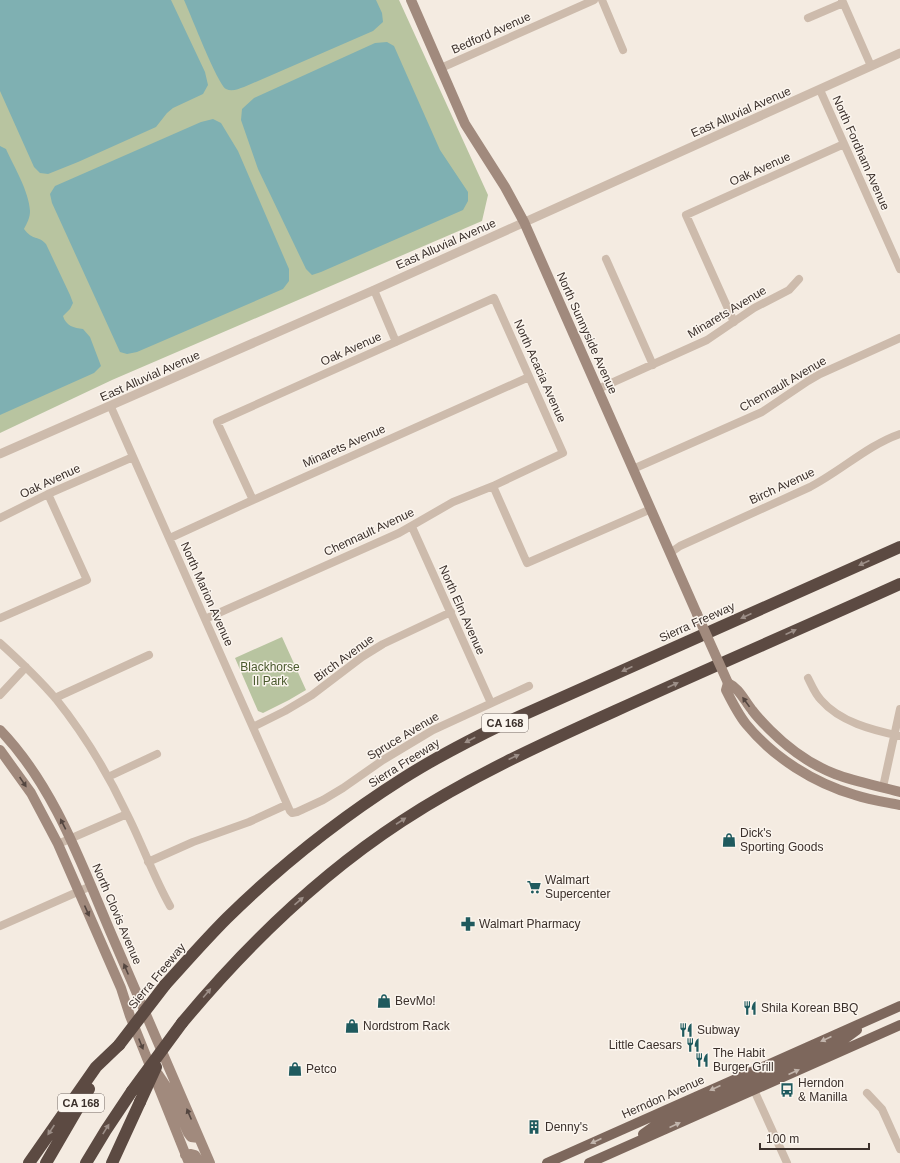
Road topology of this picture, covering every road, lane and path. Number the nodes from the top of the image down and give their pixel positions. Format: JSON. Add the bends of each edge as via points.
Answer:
{"nodes":[{"id":1,"x":411,"y":0,"type":"edge"},
{"id":2,"x":594,"y":0,"type":"edge"},
{"id":3,"x":602,"y":0,"type":"edge"},
{"id":4,"x":843,"y":2,"type":"edge"},
{"id":5,"x":808,"y":18,"type":"dead end"},
{"id":6,"x":623,"y":50,"type":"dead end"},
{"id":7,"x":900,"y":53,"type":"edge"},
{"id":8,"x":871,"y":66,"type":"junction"},
{"id":9,"x":441,"y":68,"type":"junction"},
{"id":10,"x":820,"y":90,"type":"junction"},
{"id":11,"x":844,"y":144,"type":"junction"},
{"id":12,"x":524,"y":222,"type":"junction"},
{"id":13,"x":606,"y":259,"type":"dead end"},
{"id":14,"x":900,"y":269,"type":"edge"},
{"id":15,"x":799,"y":279,"type":"dead end"},
{"id":16,"x":374,"y":290,"type":"junction"},
{"id":17,"x":494,"y":298,"type":"joint"},
{"id":18,"x":734,"y":322,"type":"junction"},
{"id":19,"x":900,"y":338,"type":"edge"},
{"id":20,"x":396,"y":342,"type":"junction"},
{"id":21,"x":653,"y":365,"type":"junction"},
{"id":22,"x":529,"y":377,"type":"junction"},
{"id":23,"x":598,"y":389,"type":"junction"},
{"id":24,"x":111,"y":407,"type":"junction"},
{"id":25,"x":900,"y":434,"type":"edge"},
{"id":26,"x":563,"y":452,"type":"joint"},
{"id":27,"x":0,"y":454,"type":"edge"},
{"id":28,"x":133,"y":457,"type":"junction"},
{"id":29,"x":633,"y":469,"type":"junction"},
{"id":30,"x":492,"y":486,"type":"junction"},
{"id":31,"x":48,"y":494,"type":"junction"},
{"id":32,"x":253,"y":500,"type":"junction"},
{"id":33,"x":651,"y":509,"type":"junction"},
{"id":34,"x":0,"y":518,"type":"edge"},
{"id":35,"x":412,"y":527,"type":"junction"},
{"id":36,"x":170,"y":538,"type":"junction"},
{"id":37,"x":898,"y":548,"type":"edge"},
{"id":38,"x":670,"y":553,"type":"junction"},
{"id":39,"x":900,"y":584,"type":"edge"},
{"id":40,"x":450,"y":612,"type":"junction"},
{"id":41,"x":0,"y":618,"type":"edge"},
{"id":42,"x":205,"y":619,"type":"junction"},
{"id":43,"x":0,"y":643,"type":"edge"},
{"id":44,"x":149,"y":655,"type":"dead end"},
{"id":45,"x":26,"y":668,"type":"junction"},
{"id":46,"x":808,"y":678,"type":"dead end"},
{"id":47,"x":728,"y":682,"type":"junction"},
{"id":48,"x":529,"y":686,"type":"dead end"},
{"id":49,"x":0,"y":695,"type":"edge"},
{"id":50,"x":56,"y":698,"type":"junction"},
{"id":51,"x":491,"y":703,"type":"junction"},
{"id":52,"x":900,"y":709,"type":"edge"},
{"id":53,"x":740,"y":716,"type":"junction"},
{"id":54,"x":253,"y":727,"type":"junction"},
{"id":55,"x":0,"y":730,"type":"edge"},
{"id":56,"x":897,"y":735,"type":"edge"},
{"id":57,"x":0,"y":750,"type":"edge"},
{"id":58,"x":158,"y":754,"type":"dead end"},
{"id":59,"x":786,"y":761,"type":"junction"},
{"id":60,"x":821,"y":767,"type":"junction"},
{"id":61,"x":108,"y":777,"type":"junction"},
{"id":62,"x":883,"y":787,"type":"junction"},
{"id":63,"x":900,"y":792,"type":"edge"},
{"id":64,"x":286,"y":805,"type":"junction"},
{"id":65,"x":900,"y":806,"type":"edge"},
{"id":66,"x":292,"y":813,"type":"joint"},
{"id":67,"x":127,"y":814,"type":"junction"},
{"id":68,"x":71,"y":839,"type":"junction"},
{"id":69,"x":58,"y":844,"type":"junction"},
{"id":70,"x":148,"y":862,"type":"junction"},
{"id":71,"x":91,"y":886,"type":"junction"},
{"id":72,"x":78,"y":892,"type":"junction"},
{"id":73,"x":170,"y":906,"type":"dead end"},
{"id":74,"x":0,"y":926,"type":"edge"},
{"id":75,"x":900,"y":1006,"type":"edge"},
{"id":76,"x":872,"y":1019,"type":"junction"},
{"id":77,"x":900,"y":1025,"type":"edge"},
{"id":78,"x":119,"y":1045,"type":"junction"},
{"id":79,"x":165,"y":1045,"type":"junction"},
{"id":80,"x":148,"y":1061,"type":"junction"},
{"id":81,"x":751,"y":1072,"type":"junction"},
{"id":82,"x":754,"y":1090,"type":"junction"},
{"id":83,"x":867,"y":1093,"type":"dead end"},
{"id":84,"x":199,"y":1138,"type":"junction"},
{"id":85,"x":629,"y":1145,"type":"junction"},
{"id":86,"x":900,"y":1150,"type":"edge"},
{"id":87,"x":187,"y":1159,"type":"edge"},
{"id":88,"x":557,"y":1160,"type":"edge"},
{"id":89,"x":29,"y":1163,"type":"edge"},
{"id":90,"x":46,"y":1163,"type":"edge"},
{"id":91,"x":86,"y":1163,"type":"edge"},
{"id":92,"x":112,"y":1163,"type":"edge"},
{"id":93,"x":200,"y":1163,"type":"edge"},
{"id":94,"x":210,"y":1163,"type":"edge"},
{"id":95,"x":547,"y":1163,"type":"edge"},
{"id":96,"x":588,"y":1163,"type":"edge"},
{"id":97,"x":787,"y":1163,"type":"edge"}],
"edges":[{"from":1,"to":9,"type":"main road","name":"North Sunnyside Avenue"},
{"from":2,"to":9,"type":"street","name":"Bedford Avenue"},
{"from":3,"to":6,"type":"street"},
{"from":4,"to":5,"type":"street"},
{"from":4,"to":8,"type":"street"},
{"from":7,"to":8,"type":"street","name":"East Alluvial Avenue"},
{"from":8,"to":10,"type":"street","name":"East Alluvial Avenue"},
{"from":9,"to":12,"type":"main road","name":"North Sunnyside Avenue","via":[[465,124]]},
{"from":10,"to":11,"type":"street","name":"North Fordham Avenue"},
{"from":10,"to":12,"type":"street","name":"East Alluvial Avenue"},
{"from":11,"to":14,"type":"street","name":"North Fordham Avenue"},
{"from":11,"to":18,"type":"street","name":"Oak Avenue","via":[[686,215]]},
{"from":12,"to":16,"type":"street","name":"East Alluvial Avenue"},
{"from":12,"to":23,"type":"main road","name":"North Sunnyside Avenue"},
{"from":13,"to":21,"type":"street"},
{"from":15,"to":18,"type":"street","name":"Minarets Avenue","via":[[789,290],[754,308]]},
{"from":16,"to":20,"type":"street"},
{"from":16,"to":24,"type":"street","name":"East Alluvial Avenue"},
{"from":17,"to":20,"type":"street","name":"Oak Avenue"},
{"from":17,"to":22,"type":"street","name":"North Acacia Avenue"},
{"from":18,"to":21,"type":"street","name":"Minarets Avenue","via":[[707,340]]},
{"from":19,"to":29,"type":"street","name":"Chennault Avenue","via":[[814,377],[762,412]]},
{"from":20,"to":32,"type":"street","name":"Oak Avenue","via":[[217,422]]},
{"from":21,"to":23,"type":"street","name":"Minarets Avenue"},
{"from":22,"to":26,"type":"street","name":"North Acacia Avenue"},
{"from":22,"to":32,"type":"street","name":"Minarets Avenue"},
{"from":23,"to":29,"type":"main road","name":"North Sunnyside Avenue"},
{"from":24,"to":27,"type":"street","name":"East Alluvial Avenue"},
{"from":24,"to":28,"type":"street","name":"North Marion Avenue"},
{"from":25,"to":38,"type":"street","name":"Birch Avenue","via":[[872,448],[816,484],[680,546]]},
{"from":26,"to":30,"type":"street","name":"Chennault Avenue"},
{"from":28,"to":31,"type":"street","name":"Oak Avenue"},
{"from":28,"to":36,"type":"street","name":"North Marion Avenue"},
{"from":29,"to":33,"type":"main road","name":"North Sunnyside Avenue"},
{"from":30,"to":33,"type":"street","via":[[527,563]]},
{"from":30,"to":35,"type":"street","name":"Chennault Avenue","via":[[453,502]]},
{"from":31,"to":34,"type":"street","name":"Oak Avenue"},
{"from":31,"to":41,"type":"street","via":[[87,580]]},
{"from":32,"to":36,"type":"street","name":"Minarets Avenue"},
{"from":33,"to":38,"type":"main road","name":"North Sunnyside Avenue"},
{"from":35,"to":40,"type":"street","name":"North Elm Avenue"},
{"from":35,"to":42,"type":"street","name":"Chennault Avenue"},
{"from":36,"to":42,"type":"street","name":"North Marion Avenue"},
{"from":37,"to":78,"type":"highway","name":"Sierra Freeway","number":"CA 168","one_way":true,"bridge":true,"via":[[505,722],[402,779],[347,816],[267,881],[227,918],[166,985]]},
{"from":38,"to":47,"type":"main road","name":"North Sunnyside Avenue","bridge":true},
{"from":79,"to":39,"type":"highway","number":"CA 168","one_way":true,"bridge":true,"via":[[215,984],[294,904],[401,821],[511,758]]},
{"from":40,"to":51,"type":"street","name":"North Elm Avenue"},
{"from":40,"to":54,"type":"street","name":"Birch Avenue","via":[[382,644],[312,695]]},
{"from":42,"to":54,"type":"street","name":"North Marion Avenue"},
{"from":43,"to":45,"type":"street"},
{"from":44,"to":50,"type":"street"},
{"from":45,"to":49,"type":"street"},
{"from":45,"to":50,"type":"street"},
{"from":46,"to":56,"type":"street","via":[[820,700],[830,709],[850,721]]},
{"from":47,"to":53,"type":"main road","name":"North Sunnyside Avenue","via":[[726,690]]},
{"from":60,"to":47,"type":"main road","name":"North Sunnyside Avenue","one_way":true,"via":[[788,746],[771,731],[735,686]]},
{"from":48,"to":51,"type":"street","name":"Spruce Avenue"},
{"from":50,"to":61,"type":"street","via":[[92,749]]},
{"from":51,"to":66,"type":"street","name":"Spruce Avenue","via":[[433,730],[323,800]]},
{"from":52,"to":56,"type":"street"},
{"from":53,"to":59,"type":"main road","name":"North Sunnyside Avenue","via":[[758,737]]},
{"from":53,"to":60,"type":"main road","via":[[749,717],[792,757]]},
{"from":54,"to":64,"type":"street","name":"North Marion Avenue"},
{"from":68,"to":55,"type":"main road","name":"North Clovis Avenue","one_way":true,"via":[[42,787],[12,742]]},
{"from":56,"to":62,"type":"street"},
{"from":57,"to":69,"type":"main road","one_way":true,"via":[[31,793]]},
{"from":58,"to":61,"type":"street"},
{"from":59,"to":62,"type":"main road","via":[[861,791],[875,792]]},
{"from":59,"to":65,"type":"main road","name":"North Sunnyside Avenue","via":[[814,778],[846,792]]},
{"from":60,"to":62,"type":"main road","name":"North Sunnyside Avenue"},
{"from":61,"to":67,"type":"street"},
{"from":62,"to":63,"type":"main road","name":"North Sunnyside Avenue"},
{"from":64,"to":66,"type":"street","name":"North Marion Avenue"},
{"from":64,"to":70,"type":"street"},
{"from":67,"to":68,"type":"street"},
{"from":67,"to":70,"type":"street"},
{"from":68,"to":69,"type":"street"},
{"from":68,"to":71,"type":"main road","name":"North Clovis Avenue"},
{"from":69,"to":72,"type":"main road"},
{"from":70,"to":73,"type":"street"},
{"from":71,"to":72,"type":"street"},
{"from":84,"to":71,"type":"main road","name":"North Clovis Avenue","one_way":true},
{"from":72,"to":74,"type":"street"},
{"from":72,"to":80,"type":"main road","one_way":true,"via":[[121,988]]},
{"from":75,"to":76,"type":"main road","name":"Herndon Avenue"},
{"from":76,"to":81,"type":"main road","name":"Herndon Avenue","one_way":true},
{"from":76,"to":82,"type":"main road","via":[[842,1041],[756,1079],[753,1083]]},
{"from":82,"to":77,"type":"main road","one_way":true},
{"from":78,"to":89,"type":"highway","one_way":true,"via":[[96,1067]]},
{"from":78,"to":90,"type":"highway","name":"Sierra Freeway","number":"CA 168"},
{"from":91,"to":79,"type":"highway","number":"CA 168","one_way":true,"bridge":true},
{"from":79,"to":92,"type":"highway","bridge":true},
{"from":80,"to":84,"type":"main road","via":[[170,1092],[188,1133]]},
{"from":80,"to":87,"type":"main road"},
{"from":81,"to":85,"type":"main road","via":[[748,1082],[741,1087],[657,1124]]},
{"from":81,"to":88,"type":"main road","name":"Herndon Avenue","one_way":true},
{"from":85,"to":82,"type":"main road","one_way":true},
{"from":82,"to":97,"type":"street"},
{"from":83,"to":86,"type":"street","via":[[882,1109]]},
{"from":84,"to":94,"type":"main road","name":"North Clovis Avenue"},
{"from":85,"to":96,"type":"main road"},
{"from":87,"to":93,"type":"main road","via":[[190,1154],[195,1155]]},
{"from":88,"to":95,"type":"main road","name":"Herndon Avenue"}]}
